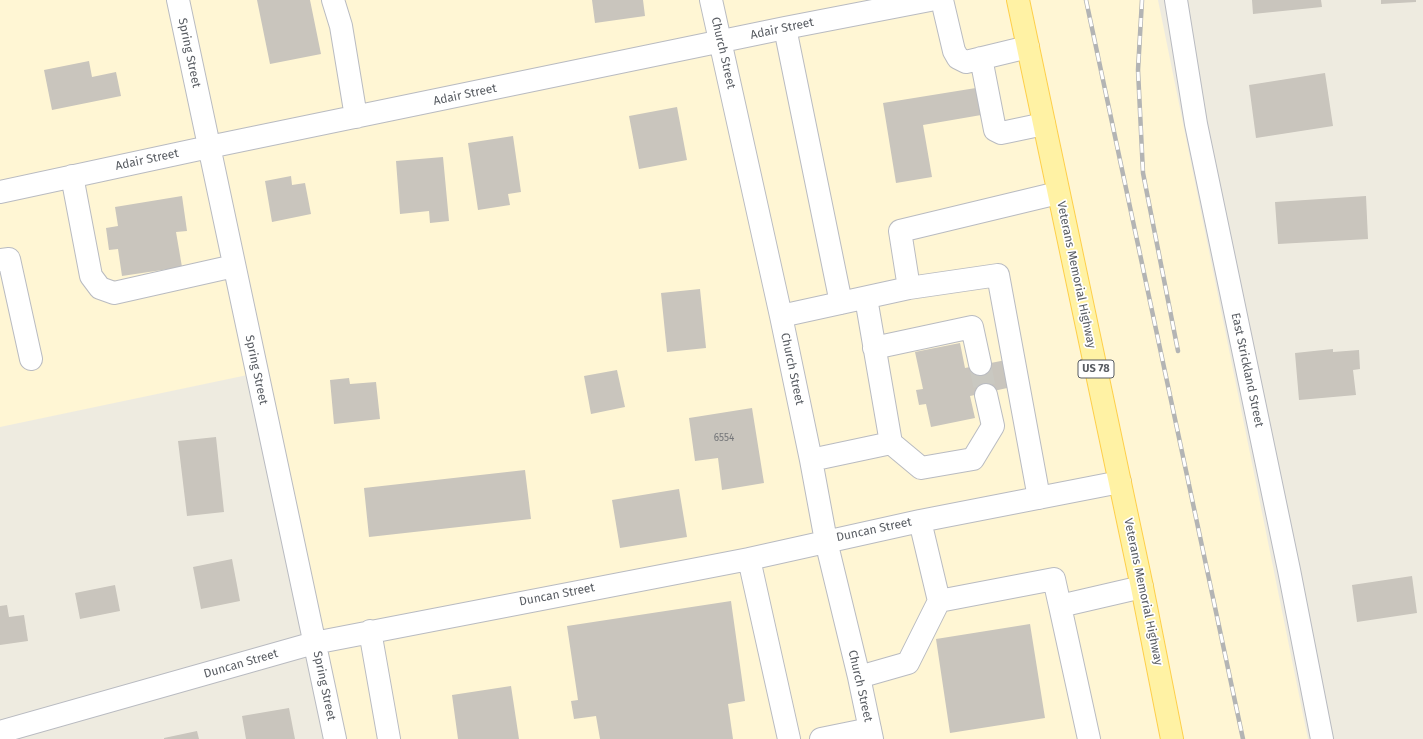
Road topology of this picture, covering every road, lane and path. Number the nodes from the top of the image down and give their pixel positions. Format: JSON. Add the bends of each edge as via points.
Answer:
{"nodes":[{"id":1,"x":178,"y":0,"type":"edge"},
{"id":2,"x":333,"y":0,"type":"edge"},
{"id":3,"x":711,"y":0,"type":"edge"},
{"id":4,"x":930,"y":0,"type":"edge"},
{"id":5,"x":942,"y":0,"type":"edge"},
{"id":6,"x":1018,"y":0,"type":"edge"},
{"id":7,"x":1176,"y":0,"type":"edge"},
{"id":8,"x":785,"y":28,"type":"junction"},
{"id":9,"x":721,"y":42,"type":"junction"},
{"id":10,"x":1028,"y":47,"type":"junction"},
{"id":11,"x":981,"y":58,"type":"junction"},
{"id":12,"x":356,"y":117,"type":"junction"},
{"id":13,"x":1044,"y":124,"type":"junction"},
{"id":14,"x":208,"y":147,"type":"junction"},
{"id":15,"x":72,"y":176,"type":"junction"},
{"id":16,"x":0,"y":192,"type":"edge"},
{"id":17,"x":1058,"y":193,"type":"junction"},
{"id":18,"x":0,"y":260,"type":"edge"},
{"id":19,"x":234,"y":266,"type":"junction"},
{"id":20,"x":910,"y":288,"type":"junction"},
{"id":21,"x":866,"y":298,"type":"junction"},
{"id":22,"x":841,"y":303,"type":"junction"},
{"id":23,"x":781,"y":316,"type":"junction"},
{"id":24,"x":874,"y":348,"type":"junction"},
{"id":25,"x":32,"y":359,"type":"dead end"},
{"id":26,"x":980,"y":364,"type":"tunnel mouth"},
{"id":27,"x":986,"y":395,"type":"tunnel mouth"},
{"id":28,"x":891,"y":443,"type":"junction"},
{"id":29,"x":811,"y":460,"type":"junction"},
{"id":30,"x":1120,"y":482,"type":"junction"},
{"id":31,"x":1039,"y":498,"type":"junction"},
{"id":32,"x":920,"y":520,"type":"junction"},
{"id":33,"x":826,"y":541,"type":"junction"},
{"id":34,"x":748,"y":558,"type":"junction"},
{"id":35,"x":1142,"y":587,"type":"junction"},
{"id":36,"x":939,"y":601,"type":"junction"},
{"id":37,"x":1060,"y":606,"type":"junction"},
{"id":38,"x":370,"y":631,"type":"junction"},
{"id":39,"x":314,"y":643,"type":"junction"},
{"id":40,"x":859,"y":676,"type":"junction"},
{"id":41,"x":0,"y":732,"type":"edge"},
{"id":42,"x":871,"y":734,"type":"edge"},
{"id":43,"x":335,"y":739,"type":"edge"},
{"id":44,"x":389,"y":739,"type":"edge"},
{"id":45,"x":789,"y":739,"type":"edge"},
{"id":46,"x":821,"y":739,"type":"edge"},
{"id":47,"x":1089,"y":739,"type":"edge"},
{"id":48,"x":1172,"y":739,"type":"edge"},
{"id":49,"x":1322,"y":739,"type":"edge"}],
"edges":[{"from":1,"to":14,"type":"street","name":"Spring Street"},
{"from":2,"to":12,"type":"street","via":[[341,26]]},
{"from":3,"to":9,"type":"street","name":"Church Street"},
{"from":4,"to":8,"type":"street","name":"Adair Street"},
{"from":5,"to":11,"type":"street","via":[[958,58],[966,62]]},
{"from":6,"to":10,"type":"main road","name":"Veterans Memorial Highway","number":"US 78"},
{"from":7,"to":49,"type":"street","name":"East Strickland Street","via":[[1196,124]]},
{"from":8,"to":9,"type":"street","name":"Adair Street"},
{"from":8,"to":22,"type":"street"},
{"from":9,"to":12,"type":"street","name":"Adair Street"},
{"from":9,"to":23,"type":"street","name":"Church Street"},
{"from":10,"to":11,"type":"street"},
{"from":10,"to":13,"type":"main road","name":"Veterans Memorial Highway","number":"US 78"},
{"from":11,"to":13,"type":"street","via":[[995,130],[1001,133]]},
{"from":12,"to":14,"type":"street","name":"Adair Street"},
{"from":13,"to":17,"type":"main road","name":"Veterans Memorial Highway","number":"US 78"},
{"from":14,"to":15,"type":"street","name":"Adair Street"},
{"from":14,"to":19,"type":"street","name":"Spring Street"},
{"from":15,"to":16,"type":"street","name":"Adair Street"},
{"from":15,"to":19,"type":"street","via":[[91,276],[100,288],[114,293]]},
{"from":17,"to":20,"type":"street","via":[[900,231]]},
{"from":17,"to":30,"type":"main road","name":"Veterans Memorial Highway","number":"US 78"},
{"from":18,"to":25,"type":"street","via":[[9,259]]},
{"from":19,"to":39,"type":"street","name":"Spring Street"},
{"from":20,"to":21,"type":"street"},
{"from":20,"to":31,"type":"street","via":[[998,275]]},
{"from":21,"to":22,"type":"street"},
{"from":21,"to":24,"type":"street"},
{"from":22,"to":23,"type":"street"},
{"from":23,"to":29,"type":"street","name":"Church Street"},
{"from":24,"to":26,"type":"street","via":[[972,327]]},
{"from":24,"to":28,"type":"street"},
{"from":27,"to":28,"type":"street","via":[[993,426],[974,459],[921,468]]},
{"from":28,"to":29,"type":"street"},
{"from":29,"to":33,"type":"street","name":"Church Street"},
{"from":30,"to":31,"type":"street","name":"Duncan Street"},
{"from":30,"to":35,"type":"main road","name":"Veterans Memorial Highway","number":"US 78"},
{"from":31,"to":32,"type":"street","name":"Duncan Street"},
{"from":32,"to":33,"type":"street","name":"Duncan Street"},
{"from":32,"to":36,"type":"street"},
{"from":33,"to":34,"type":"street","name":"Duncan Street"},
{"from":33,"to":40,"type":"street","name":"Church Street"},
{"from":34,"to":38,"type":"street","name":"Duncan Street"},
{"from":34,"to":45,"type":"street"},
{"from":35,"to":37,"type":"street"},
{"from":35,"to":48,"type":"main road","name":"Veterans Memorial Highway","number":"US 78"},
{"from":36,"to":37,"type":"street","via":[[1054,579]]},
{"from":36,"to":40,"type":"street","via":[[908,663]]},
{"from":37,"to":47,"type":"street"},
{"from":38,"to":39,"type":"street","name":"Duncan Street"},
{"from":38,"to":44,"type":"street"},
{"from":39,"to":41,"type":"street","name":"Duncan Street"},
{"from":39,"to":43,"type":"street","name":"Spring Street"},
{"from":40,"to":42,"type":"street","name":"Church Street"},
{"from":42,"to":46,"type":"street"}]}
